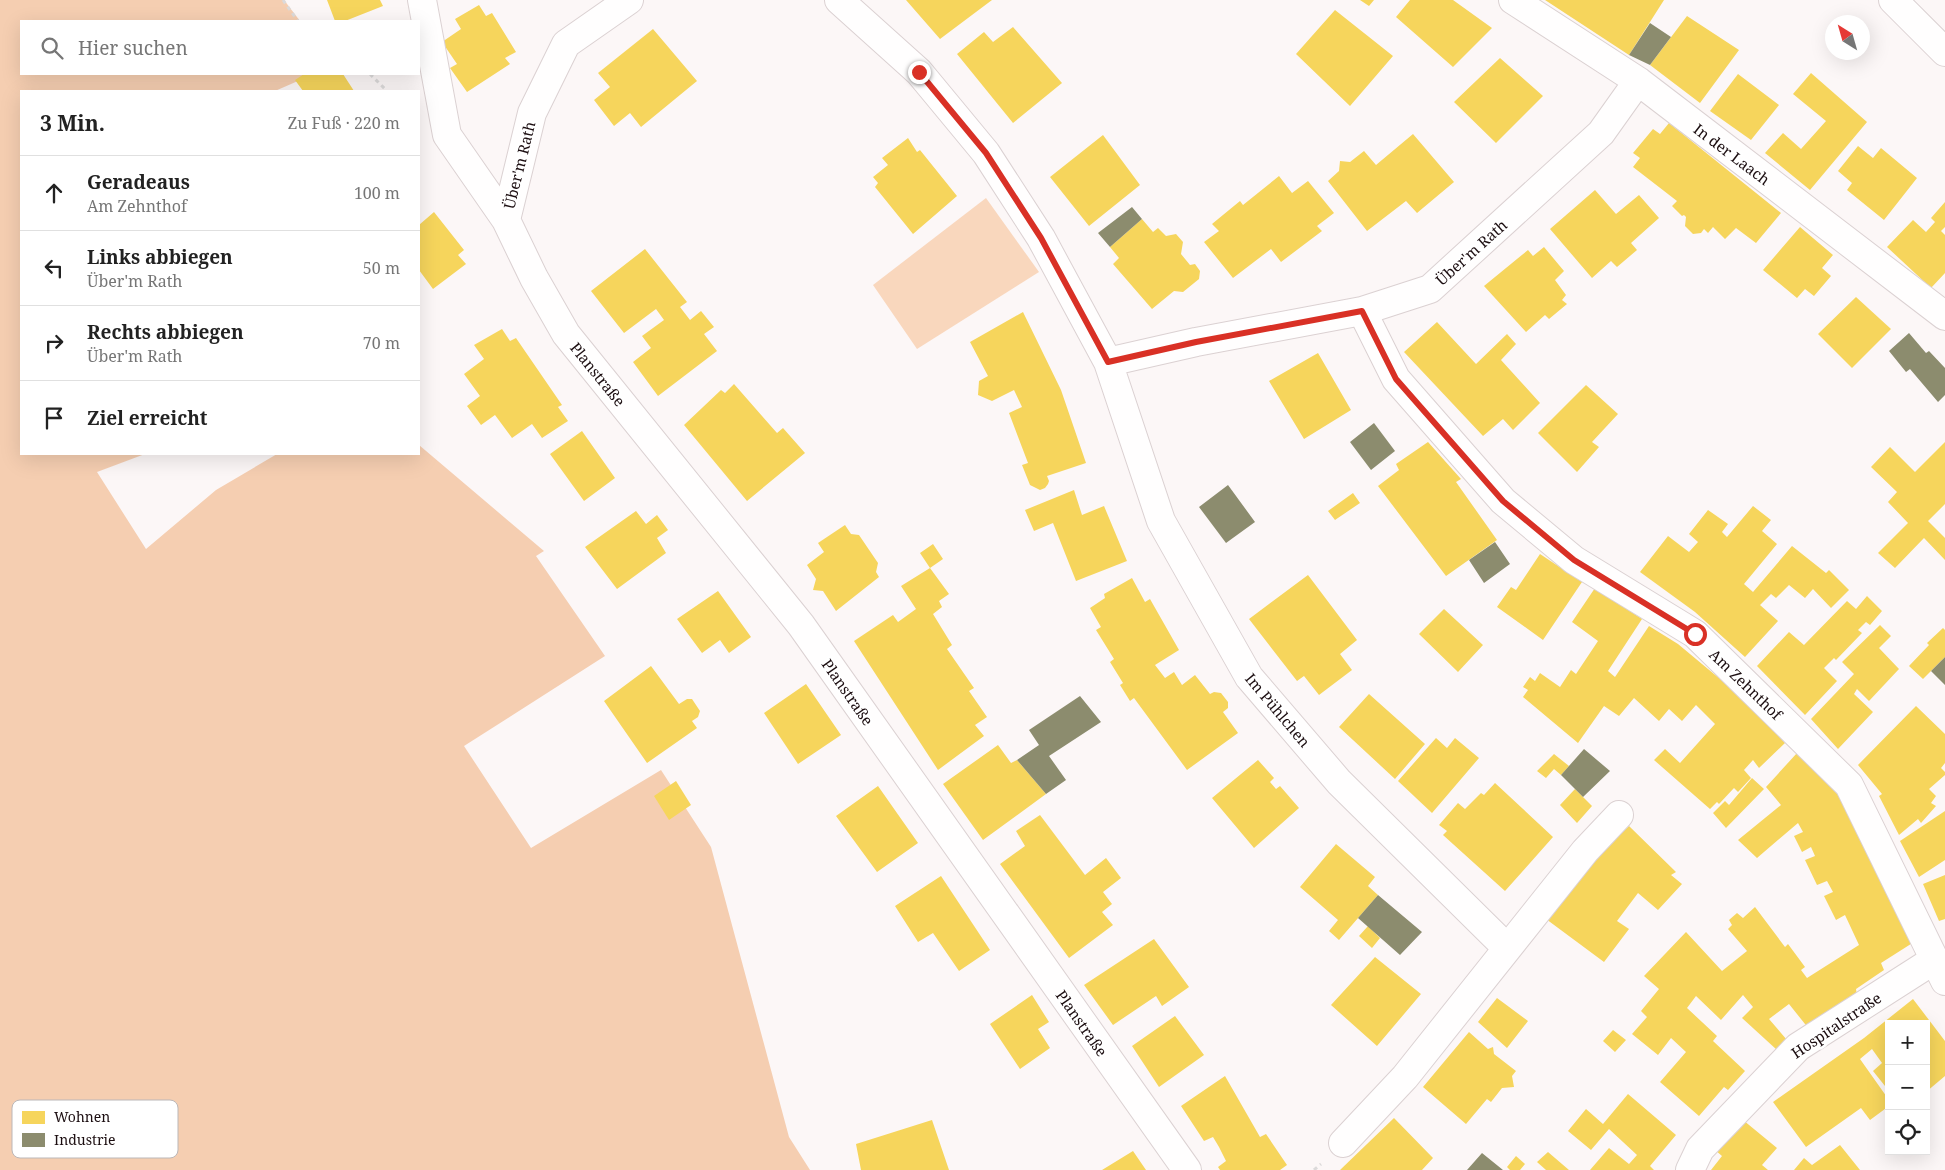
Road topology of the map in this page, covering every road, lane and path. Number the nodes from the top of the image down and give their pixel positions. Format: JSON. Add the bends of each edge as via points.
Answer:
{"nodes":[{"id":1,"x":283,"y":0,"type":"edge"},
{"id":2,"x":422,"y":0,"type":"edge"},
{"id":3,"x":628,"y":0,"type":"edge"},
{"id":4,"x":839,"y":0,"type":"edge"},
{"id":5,"x":1513,"y":0,"type":"edge"},
{"id":6,"x":1893,"y":0,"type":"edge"},
{"id":7,"x":297,"y":20,"type":"edge"},
{"id":8,"x":1945,"y":52,"type":"edge"},
{"id":9,"x":371,"y":75,"type":"edge"},
{"id":10,"x":1638,"y":81,"type":"junction"},
{"id":11,"x":386,"y":90,"type":"edge"},
{"id":12,"x":506,"y":220,"type":"junction"},
{"id":13,"x":1362,"y":311,"type":"junction"},
{"id":14,"x":1945,"y":316,"type":"edge"},
{"id":15,"x":1108,"y":362,"type":"junction"},
{"id":16,"x":1619,"y":816,"type":"dead end"},
{"id":17,"x":1507,"y":948,"type":"junction"},
{"id":18,"x":1940,"y":971,"type":"edge"},
{"id":19,"x":1344,"y":1143,"type":"dead end"},
{"id":20,"x":1186,"y":1170,"type":"edge"},
{"id":21,"x":1690,"y":1170,"type":"edge"}],
"edges":[{"from":1,"to":7,"type":"path"},
{"from":2,"to":12,"type":"street","name":"Über'm Rath","via":[[446,136]]},
{"from":3,"to":12,"type":"street","name":"Über'm Rath","via":[[566,44],[532,112]]},
{"from":4,"to":15,"type":"street","via":[[919,72],[986,153],[1041,238]]},
{"from":5,"to":10,"type":"street","name":"In der Laach"},
{"from":6,"to":8,"type":"street"},
{"from":9,"to":11,"type":"path"},
{"from":10,"to":13,"type":"street","name":"Über'm Rath","via":[[1601,133],[1430,289]]},
{"from":10,"to":14,"type":"street","name":"In der Laach"},
{"from":12,"to":20,"type":"street","name":"Planstraße","via":[[566,334],[801,625]]},
{"from":13,"to":15,"type":"street","name":"Über'm Rath"},
{"from":13,"to":18,"type":"street","name":"Am Zehnthof","via":[[1396,379],[1503,501],[1574,560],[1695,634],[1849,785]]},
{"from":15,"to":17,"type":"street","name":"Im Pühlchen","via":[[1161,520],[1249,677],[1339,782]]},
{"from":16,"to":17,"type":"street","via":[[1585,851]]},
{"from":17,"to":19,"type":"street","via":[[1405,1078]]},
{"from":18,"to":21,"type":"street","name":"Hospitalstraße","via":[[1798,1047],[1700,1149]]}]}
